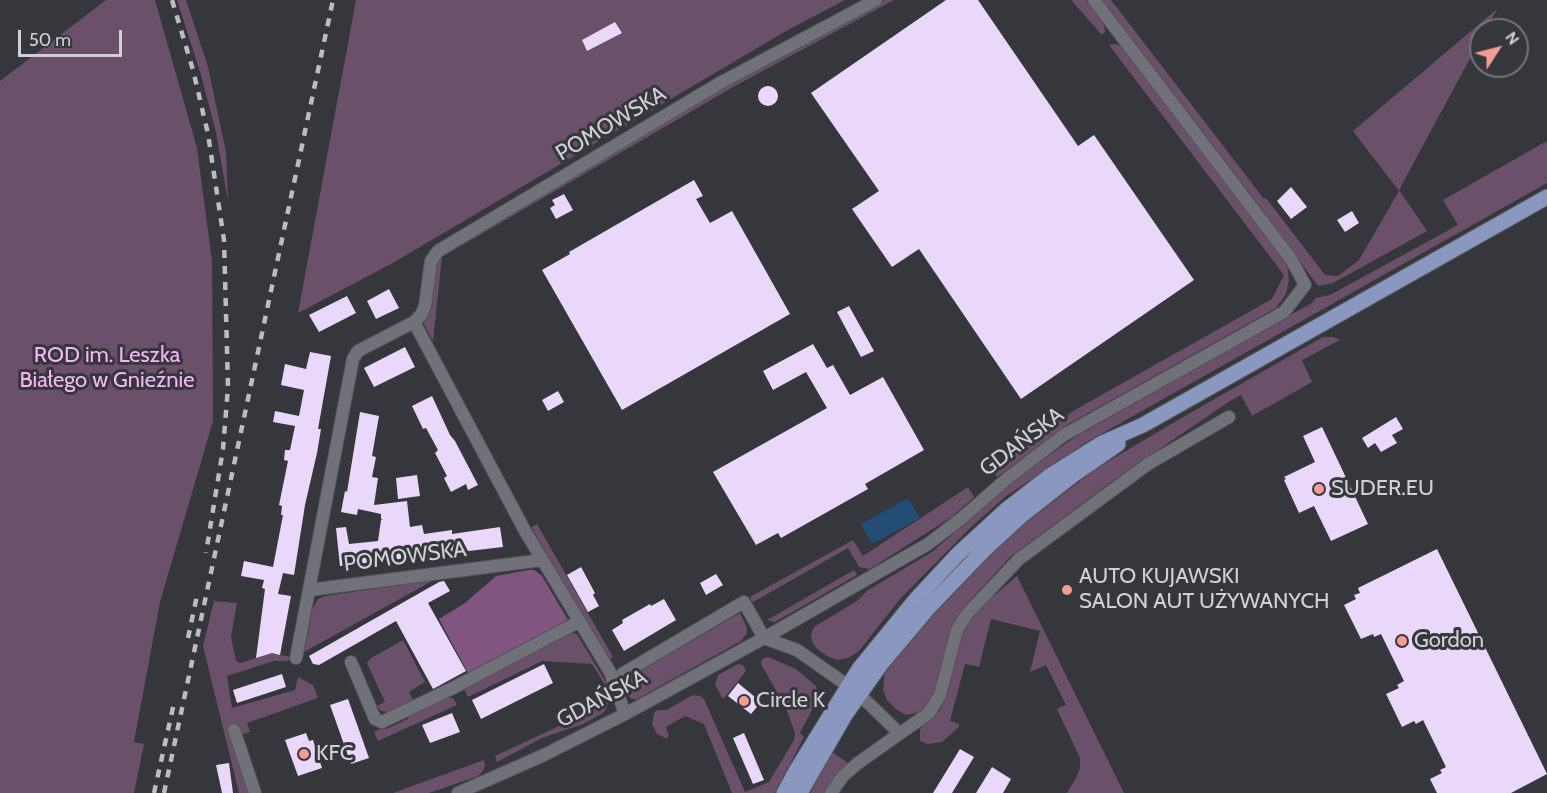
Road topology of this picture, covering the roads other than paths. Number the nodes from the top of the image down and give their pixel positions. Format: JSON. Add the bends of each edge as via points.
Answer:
{"nodes":[{"id":1,"x":876,"y":0,"type":"edge"},
{"id":2,"x":1094,"y":0,"type":"edge"},
{"id":3,"x":1547,"y":197,"type":"edge"},
{"id":4,"x":414,"y":322,"type":"junction"},
{"id":5,"x":1229,"y":417,"type":"dead end"},
{"id":6,"x":542,"y":560,"type":"junction"},
{"id":7,"x":309,"y":590,"type":"junction"},
{"id":8,"x":580,"y":621,"type":"junction"},
{"id":9,"x":764,"y":638,"type":"junction"},
{"id":10,"x":296,"y":658,"type":"dead end"},
{"id":11,"x":351,"y":663,"type":"dead end"},
{"id":12,"x":854,"y":690,"type":"junction"},
{"id":13,"x":617,"y":692,"type":"junction"},
{"id":14,"x":626,"y":714,"type":"junction"},
{"id":15,"x":234,"y":730,"type":"dead end"},
{"id":16,"x":899,"y":734,"type":"junction"},
{"id":17,"x":255,"y":793,"type":"edge"},
{"id":18,"x":458,"y":793,"type":"edge"},
{"id":19,"x":784,"y":793,"type":"edge"},
{"id":20,"x":800,"y":793,"type":"edge"},
{"id":21,"x":831,"y":793,"type":"edge"}],
"edges":[{"from":1,"to":4,"type":"street","name":"POMOWSKA","via":[[720,83],[438,251],[431,261],[421,315]]},
{"from":2,"to":9,"type":"street","name":"GDAŃSKA","via":[[1291,259],[1305,285],[1284,312],[1064,435],[928,544]]},
{"from":3,"to":12,"type":"main road","name":"GDAŃSKA","via":[[1051,475],[958,554],[917,598]]},
{"from":4,"to":6,"type":"street"},
{"from":4,"to":7,"type":"street","name":"POMOWSKA","via":[[355,354]]},
{"from":5,"to":16,"type":"street","via":[[1148,464],[1019,560],[967,614],[957,630],[935,705]]},
{"from":6,"to":7,"type":"street","name":"POMOWSKA"},
{"from":6,"to":8,"type":"street"},
{"from":7,"to":10,"type":"street","name":"POMOWSKA"},
{"from":8,"to":11,"type":"street","via":[[382,722],[375,719]]},
{"from":8,"to":13,"type":"street","via":[[610,672]]},
{"from":9,"to":12,"type":"street","via":[[797,651]]},
{"from":9,"to":13,"type":"street","via":[[744,602],[622,674]]},
{"from":9,"to":14,"type":"street","name":"GDAŃSKA"},
{"from":12,"to":16,"type":"street"},
{"from":12,"to":19,"type":"main road"},
{"from":12,"to":20,"type":"main road"},
{"from":13,"to":14,"type":"street"},
{"from":14,"to":18,"type":"street","name":"GDAŃSKA"},
{"from":15,"to":17,"type":"street"},
{"from":16,"to":21,"type":"street","via":[[843,776]]}]}
